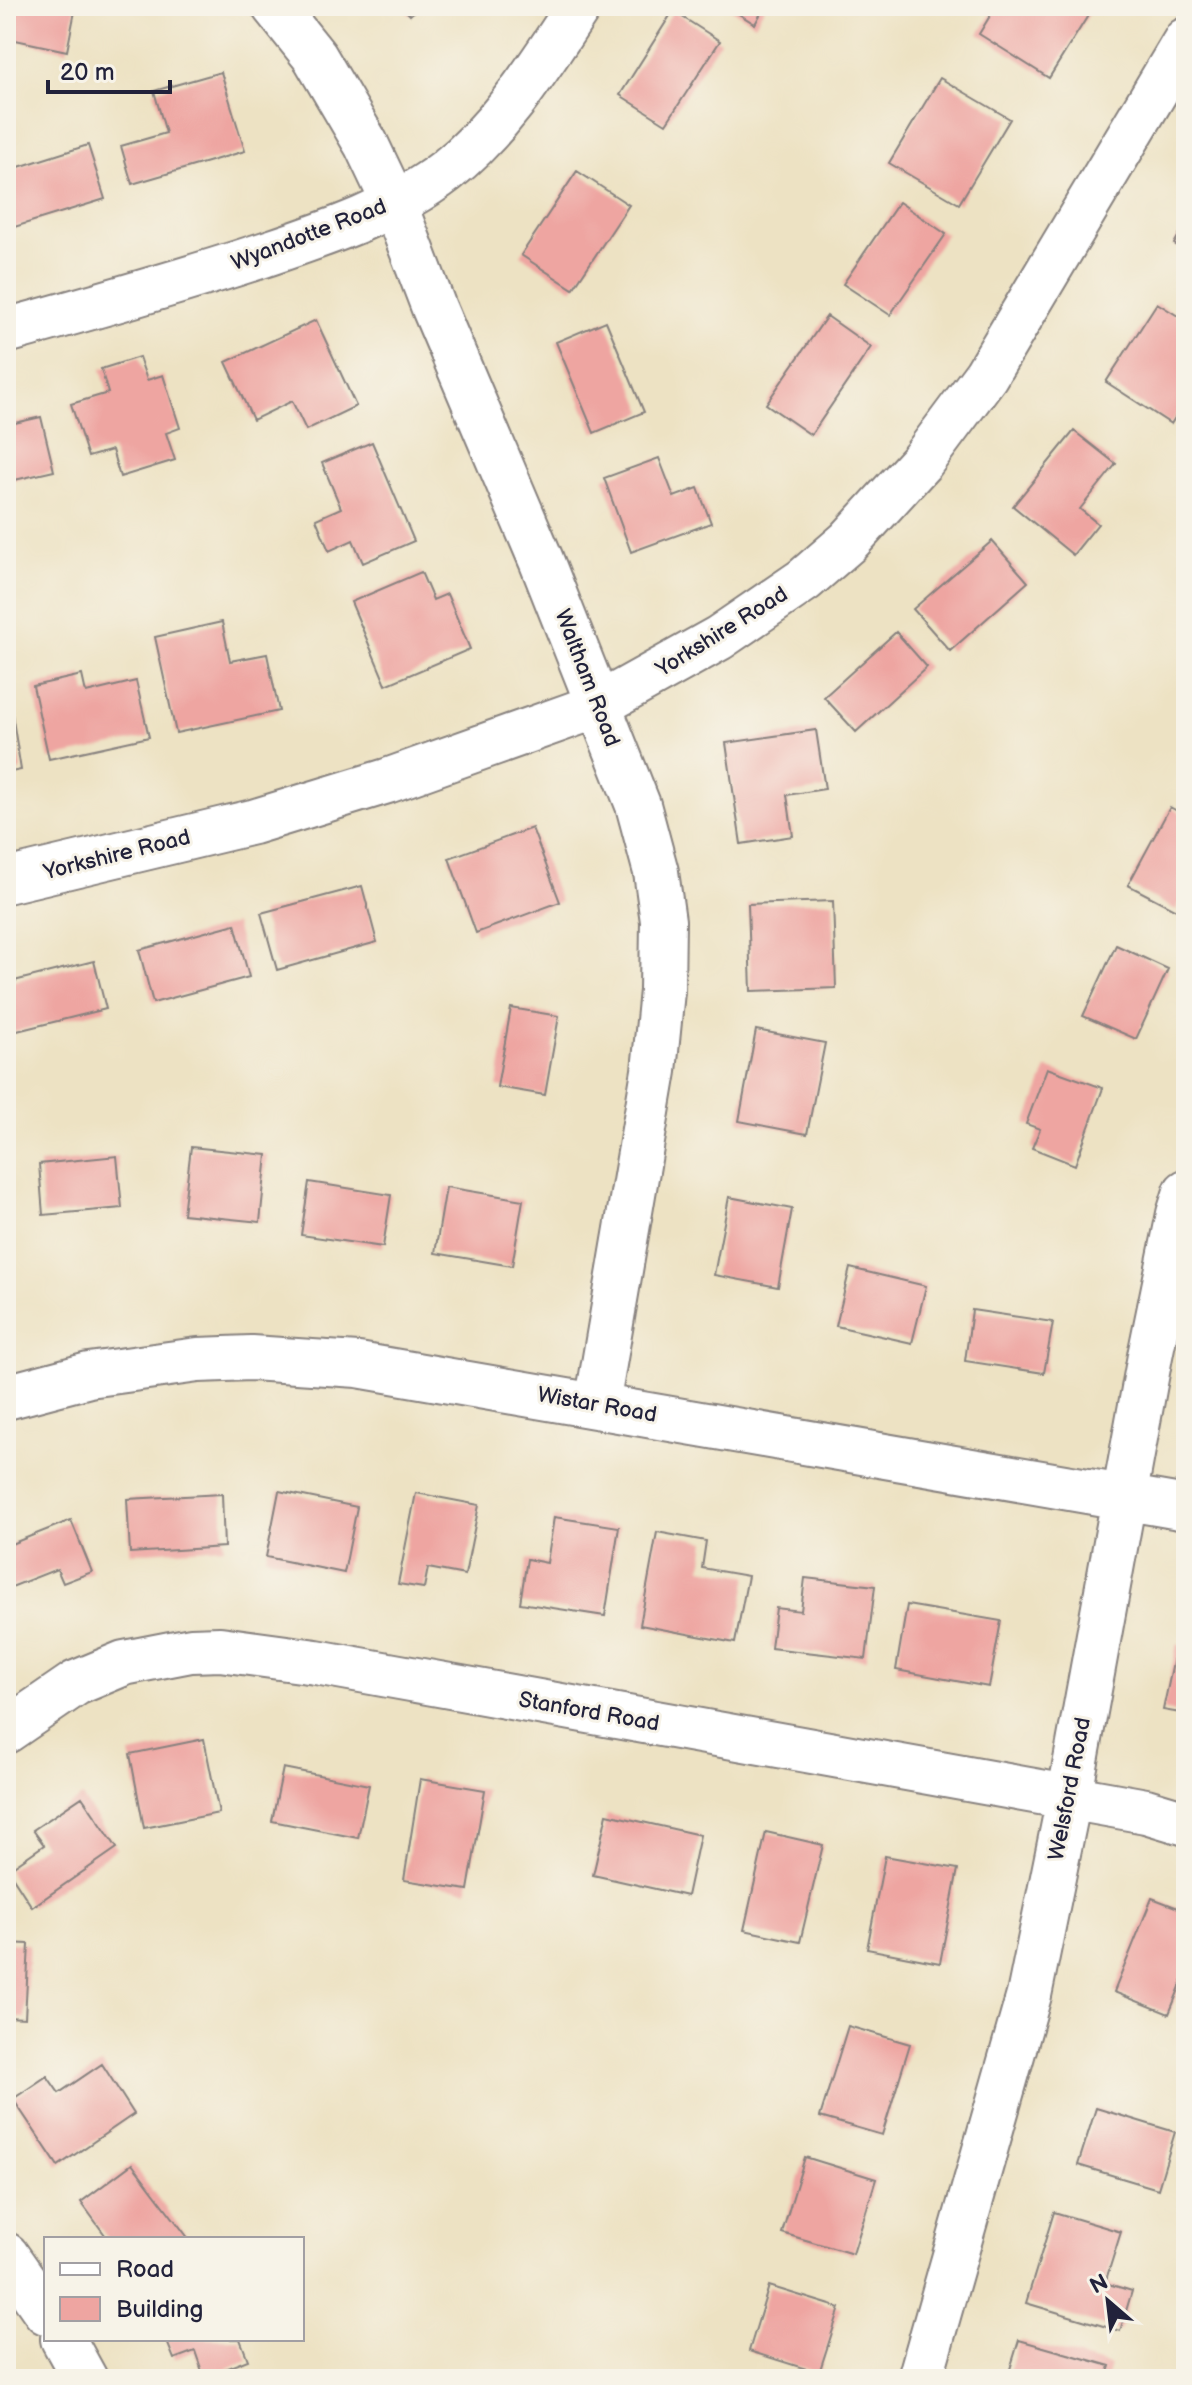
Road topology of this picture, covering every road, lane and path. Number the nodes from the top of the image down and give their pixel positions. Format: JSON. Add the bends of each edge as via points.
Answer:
{"nodes":[{"id":1,"x":274,"y":6,"type":"edge"},
{"id":2,"x":579,"y":6,"type":"edge"},
{"id":3,"x":1186,"y":40,"type":"edge"},
{"id":4,"x":394,"y":203,"type":"junction"},
{"id":5,"x":6,"y":331,"type":"edge"},
{"id":6,"x":597,"y":706,"type":"junction"},
{"id":7,"x":6,"y":881,"type":"edge"},
{"id":8,"x":1186,"y":1192,"type":"edge"},
{"id":9,"x":6,"y":1397,"type":"edge"},
{"id":10,"x":597,"y":1405,"type":"junction"},
{"id":11,"x":1124,"y":1497,"type":"junction"},
{"id":12,"x":1186,"y":1508,"type":"edge"},
{"id":13,"x":6,"y":1731,"type":"edge"},
{"id":14,"x":1069,"y":1799,"type":"junction"},
{"id":15,"x":1186,"y":1823,"type":"edge"},
{"id":16,"x":6,"y":2255,"type":"edge"},
{"id":17,"x":44,"y":2309,"type":"edge"},
{"id":18,"x":64,"y":2341,"type":"edge"},
{"id":19,"x":85,"y":2379,"type":"edge"},
{"id":20,"x":920,"y":2379,"type":"edge"}],
"edges":[{"from":1,"to":4,"type":"street","name":"Waltham Road","via":[[315,57]]},
{"from":2,"to":4,"type":"street","name":"Wyandotte Road","via":[[488,133],[445,172]]},
{"from":3,"to":6,"type":"street","name":"Yorkshire Road","via":[[986,375],[922,461],[848,542],[804,580],[719,638]]},
{"from":4,"to":5,"type":"street","name":"Wyandotte Road","via":[[327,233],[163,288]]},
{"from":4,"to":6,"type":"street","name":"Waltham Road"},
{"from":6,"to":7,"type":"street","name":"Yorkshire Road","via":[[268,817]]},
{"from":6,"to":10,"type":"street","name":"Waltham Road","via":[[638,805],[663,921],[654,1071]]},
{"from":8,"to":11,"type":"street","name":"Welsford Road"},
{"from":9,"to":10,"type":"street","name":"Wistar Road","via":[[89,1375],[251,1358],[358,1365]]},
{"from":10,"to":11,"type":"street","name":"Wistar Road"},
{"from":11,"to":12,"type":"street","name":"Wistar Road"},
{"from":11,"to":14,"type":"street","name":"Welsford Road"},
{"from":13,"to":14,"type":"street","name":"Stanford Road","via":[[76,1683],[124,1663],[220,1649]]},
{"from":14,"to":15,"type":"street","name":"Stanford Road"},
{"from":14,"to":20,"type":"street","name":"Welsford Road","via":[[1029,1995]]},
{"from":16,"to":17,"type":"street"},
{"from":18,"to":19,"type":"street"}]}
